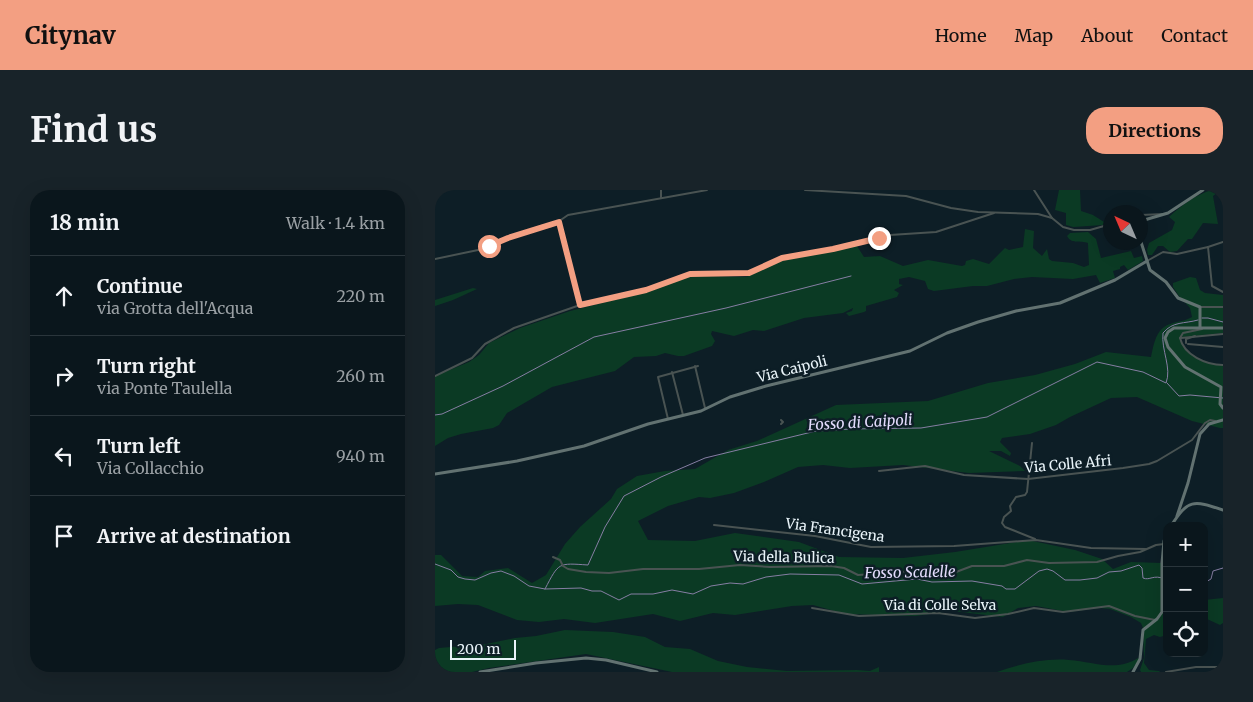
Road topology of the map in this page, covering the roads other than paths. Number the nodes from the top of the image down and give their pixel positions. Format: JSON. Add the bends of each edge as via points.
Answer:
{"nodes":[{"id":1,"x":661,"y":190,"type":"edge"},
{"id":2,"x":707,"y":190,"type":"edge"},
{"id":3,"x":805,"y":190,"type":"edge"},
{"id":4,"x":1034,"y":190,"type":"edge"},
{"id":5,"x":1203,"y":190,"type":"edge"},
{"id":6,"x":661,"y":198,"type":"junction"},
{"id":7,"x":993,"y":213,"type":"junction"},
{"id":8,"x":1148,"y":214,"type":"edge"},
{"id":9,"x":1166,"y":214,"type":"junction"},
{"id":10,"x":1052,"y":218,"type":"junction"},
{"id":11,"x":1148,"y":219,"type":"edge"},
{"id":12,"x":559,"y":222,"type":"junction"},
{"id":13,"x":1103,"y":226,"type":"edge"},
{"id":14,"x":1223,"y":242,"type":"edge"},
{"id":15,"x":1208,"y":247,"type":"junction"},
{"id":16,"x":1144,"y":250,"type":"edge"},
{"id":17,"x":435,"y":259,"type":"edge"},
{"id":18,"x":1147,"y":261,"type":"junction"},
{"id":19,"x":1223,"y":292,"type":"edge"},
{"id":20,"x":580,"y":305,"type":"junction"},
{"id":21,"x":1223,"y":307,"type":"edge"},
{"id":22,"x":1201,"y":308,"type":"junction"},
{"id":23,"x":1201,"y":325,"type":"junction"},
{"id":24,"x":1208,"y":327,"type":"junction"},
{"id":25,"x":1223,"y":328,"type":"edge"},
{"id":26,"x":1223,"y":334,"type":"edge"},
{"id":27,"x":1195,"y":336,"type":"junction"},
{"id":28,"x":1180,"y":338,"type":"junction"},
{"id":29,"x":1222,"y":347,"type":"edge"},
{"id":30,"x":1223,"y":364,"type":"edge"},
{"id":31,"x":673,"y":372,"type":"junction"},
{"id":32,"x":435,"y":376,"type":"edge"},
{"id":33,"x":1222,"y":386,"type":"edge"},
{"id":34,"x":1223,"y":408,"type":"edge"},
{"id":35,"x":705,"y":409,"type":"junction"},
{"id":36,"x":683,"y":415,"type":"junction"},
{"id":37,"x":668,"y":419,"type":"junction"},
{"id":38,"x":781,"y":420,"type":"dead end"},
{"id":39,"x":1223,"y":420,"type":"edge"},
{"id":40,"x":1215,"y":421,"type":"junction"},
{"id":41,"x":781,"y":424,"type":"dead end"},
{"id":42,"x":1032,"y":443,"type":"dead end"},
{"id":43,"x":879,"y":472,"type":"dead end"},
{"id":44,"x":435,"y":474,"type":"edge"},
{"id":45,"x":1028,"y":479,"type":"junction"},
{"id":46,"x":1186,"y":491,"type":"junction"},
{"id":47,"x":1185,"y":500,"type":"junction"},
{"id":48,"x":1191,"y":504,"type":"junction"},
{"id":49,"x":1183,"y":506,"type":"junction"},
{"id":50,"x":1223,"y":510,"type":"edge"},
{"id":51,"x":1173,"y":522,"type":"edge"},
{"id":52,"x":714,"y":525,"type":"dead end"},
{"id":53,"x":1036,"y":540,"type":"junction"},
{"id":54,"x":1163,"y":544,"type":"edge"},
{"id":55,"x":1148,"y":549,"type":"junction"},
{"id":56,"x":553,"y":557,"type":"dead end"},
{"id":57,"x":1163,"y":558,"type":"edge"},
{"id":58,"x":812,"y":608,"type":"dead end"},
{"id":59,"x":1155,"y":620,"type":"junction"},
{"id":60,"x":1223,"y":667,"type":"edge"},
{"id":61,"x":480,"y":672,"type":"edge"},
{"id":62,"x":657,"y":672,"type":"edge"},
{"id":63,"x":1133,"y":672,"type":"edge"},
{"id":64,"x":1166,"y":672,"type":"edge"}],
"edges":[{"from":1,"to":6,"type":"street"},
{"from":2,"to":6,"type":"street"},
{"from":3,"to":7,"type":"street","via":[[906,196],[955,209]]},
{"from":4,"to":10,"type":"street"},
{"from":5,"to":9,"type":"street"},
{"from":6,"to":12,"type":"street","via":[[568,215]]},
{"from":7,"to":10,"type":"street","via":[[1035,214]]},
{"from":7,"to":20,"type":"street","via":[[933,232],[890,235],[782,258],[749,273],[690,274],[646,290]]},
{"from":8,"to":9,"type":"street"},
{"from":9,"to":11,"type":"street"},
{"from":10,"to":13,"type":"street","via":[[1063,227],[1074,230]]},
{"from":12,"to":17,"type":"street","via":[[478,250]]},
{"from":12,"to":20,"type":"street"},
{"from":14,"to":15,"type":"street"},
{"from":15,"to":18,"type":"street","via":[[1177,254],[1164,252]]},
{"from":15,"to":19,"type":"street","via":[[1212,286]]},
{"from":16,"to":18,"type":"street"},
{"from":18,"to":22,"type":"street","via":[[1150,270],[1166,282],[1177,297]]},
{"from":18,"to":35,"type":"street","name":"Via Caipoli","via":[[1115,280],[1058,304],[1012,312],[947,333],[910,351],[764,387],[730,397]]},
{"from":20,"to":32,"type":"street","via":[[514,328],[485,344],[472,358]]},
{"from":21,"to":22,"type":"street"},
{"from":22,"to":23,"type":"street"},
{"from":23,"to":24,"type":"street"},
{"from":23,"to":33,"type":"street","via":[[1171,329],[1165,341],[1185,367]]},
{"from":24,"to":25,"type":"street"},
{"from":24,"to":28,"type":"street","via":[[1183,333]]},
{"from":26,"to":27,"type":"street"},
{"from":27,"to":28,"type":"street"},
{"from":27,"to":29,"type":"street","via":[[1186,339],[1187,344]]},
{"from":28,"to":30,"type":"street","via":[[1183,347],[1195,357]]},
{"from":31,"to":35,"type":"street","via":[[696,366]]},
{"from":31,"to":36,"type":"street"},
{"from":31,"to":37,"type":"street","via":[[658,377]]},
{"from":33,"to":34,"type":"street","via":[[1220,402]]},
{"from":35,"to":36,"type":"street","name":"Via Caipoli"},
{"from":36,"to":37,"type":"street","name":"Via Caipoli"},
{"from":37,"to":44,"type":"street","name":"Via Caipoli","via":[[581,447]]},
{"from":38,"to":41,"type":"street"},
{"from":39,"to":40,"type":"street"},
{"from":40,"to":45,"type":"street","name":"Via Colle Afri","via":[[1206,422],[1192,440],[1152,463]]},
{"from":40,"to":46,"type":"street","via":[[1199,436]]},
{"from":42,"to":45,"type":"street"},
{"from":43,"to":45,"type":"street","name":"Via Colle Afri","via":[[924,466],[964,475]]},
{"from":45,"to":53,"type":"street","via":[[1027,493],[1015,499],[1002,523],[1006,528]]},
{"from":46,"to":47,"type":"street"},
{"from":46,"to":49,"type":"street"},
{"from":47,"to":48,"type":"street"},
{"from":47,"to":49,"type":"street"},
{"from":48,"to":49,"type":"street"},
{"from":48,"to":50,"type":"street","via":[[1205,504]]},
{"from":49,"to":51,"type":"street"},
{"from":52,"to":53,"type":"street","name":"Via Francigena","via":[[815,536],[865,546],[954,546]]},
{"from":53,"to":55,"type":"street","via":[[1088,548]]},
{"from":54,"to":55,"type":"street","name":"Via della Bulica"},
{"from":55,"to":56,"type":"street","name":"Via della Bulica","via":[[1097,562],[1028,560],[1005,566],[972,566],[956,572],[931,570],[867,575],[827,566],[740,564],[699,569],[591,573],[568,569]]},
{"from":57,"to":59,"type":"street","via":[[1162,612]]},
{"from":58,"to":59,"type":"street","name":"Via di Colle Selva","via":[[859,616],[939,613],[975,618],[1035,608],[1065,612],[1109,606]]},
{"from":59,"to":63,"type":"street","via":[[1142,631],[1141,655]]},
{"from":60,"to":64,"type":"street"},
{"from":61,"to":62,"type":"street","via":[[589,658]]}]}
